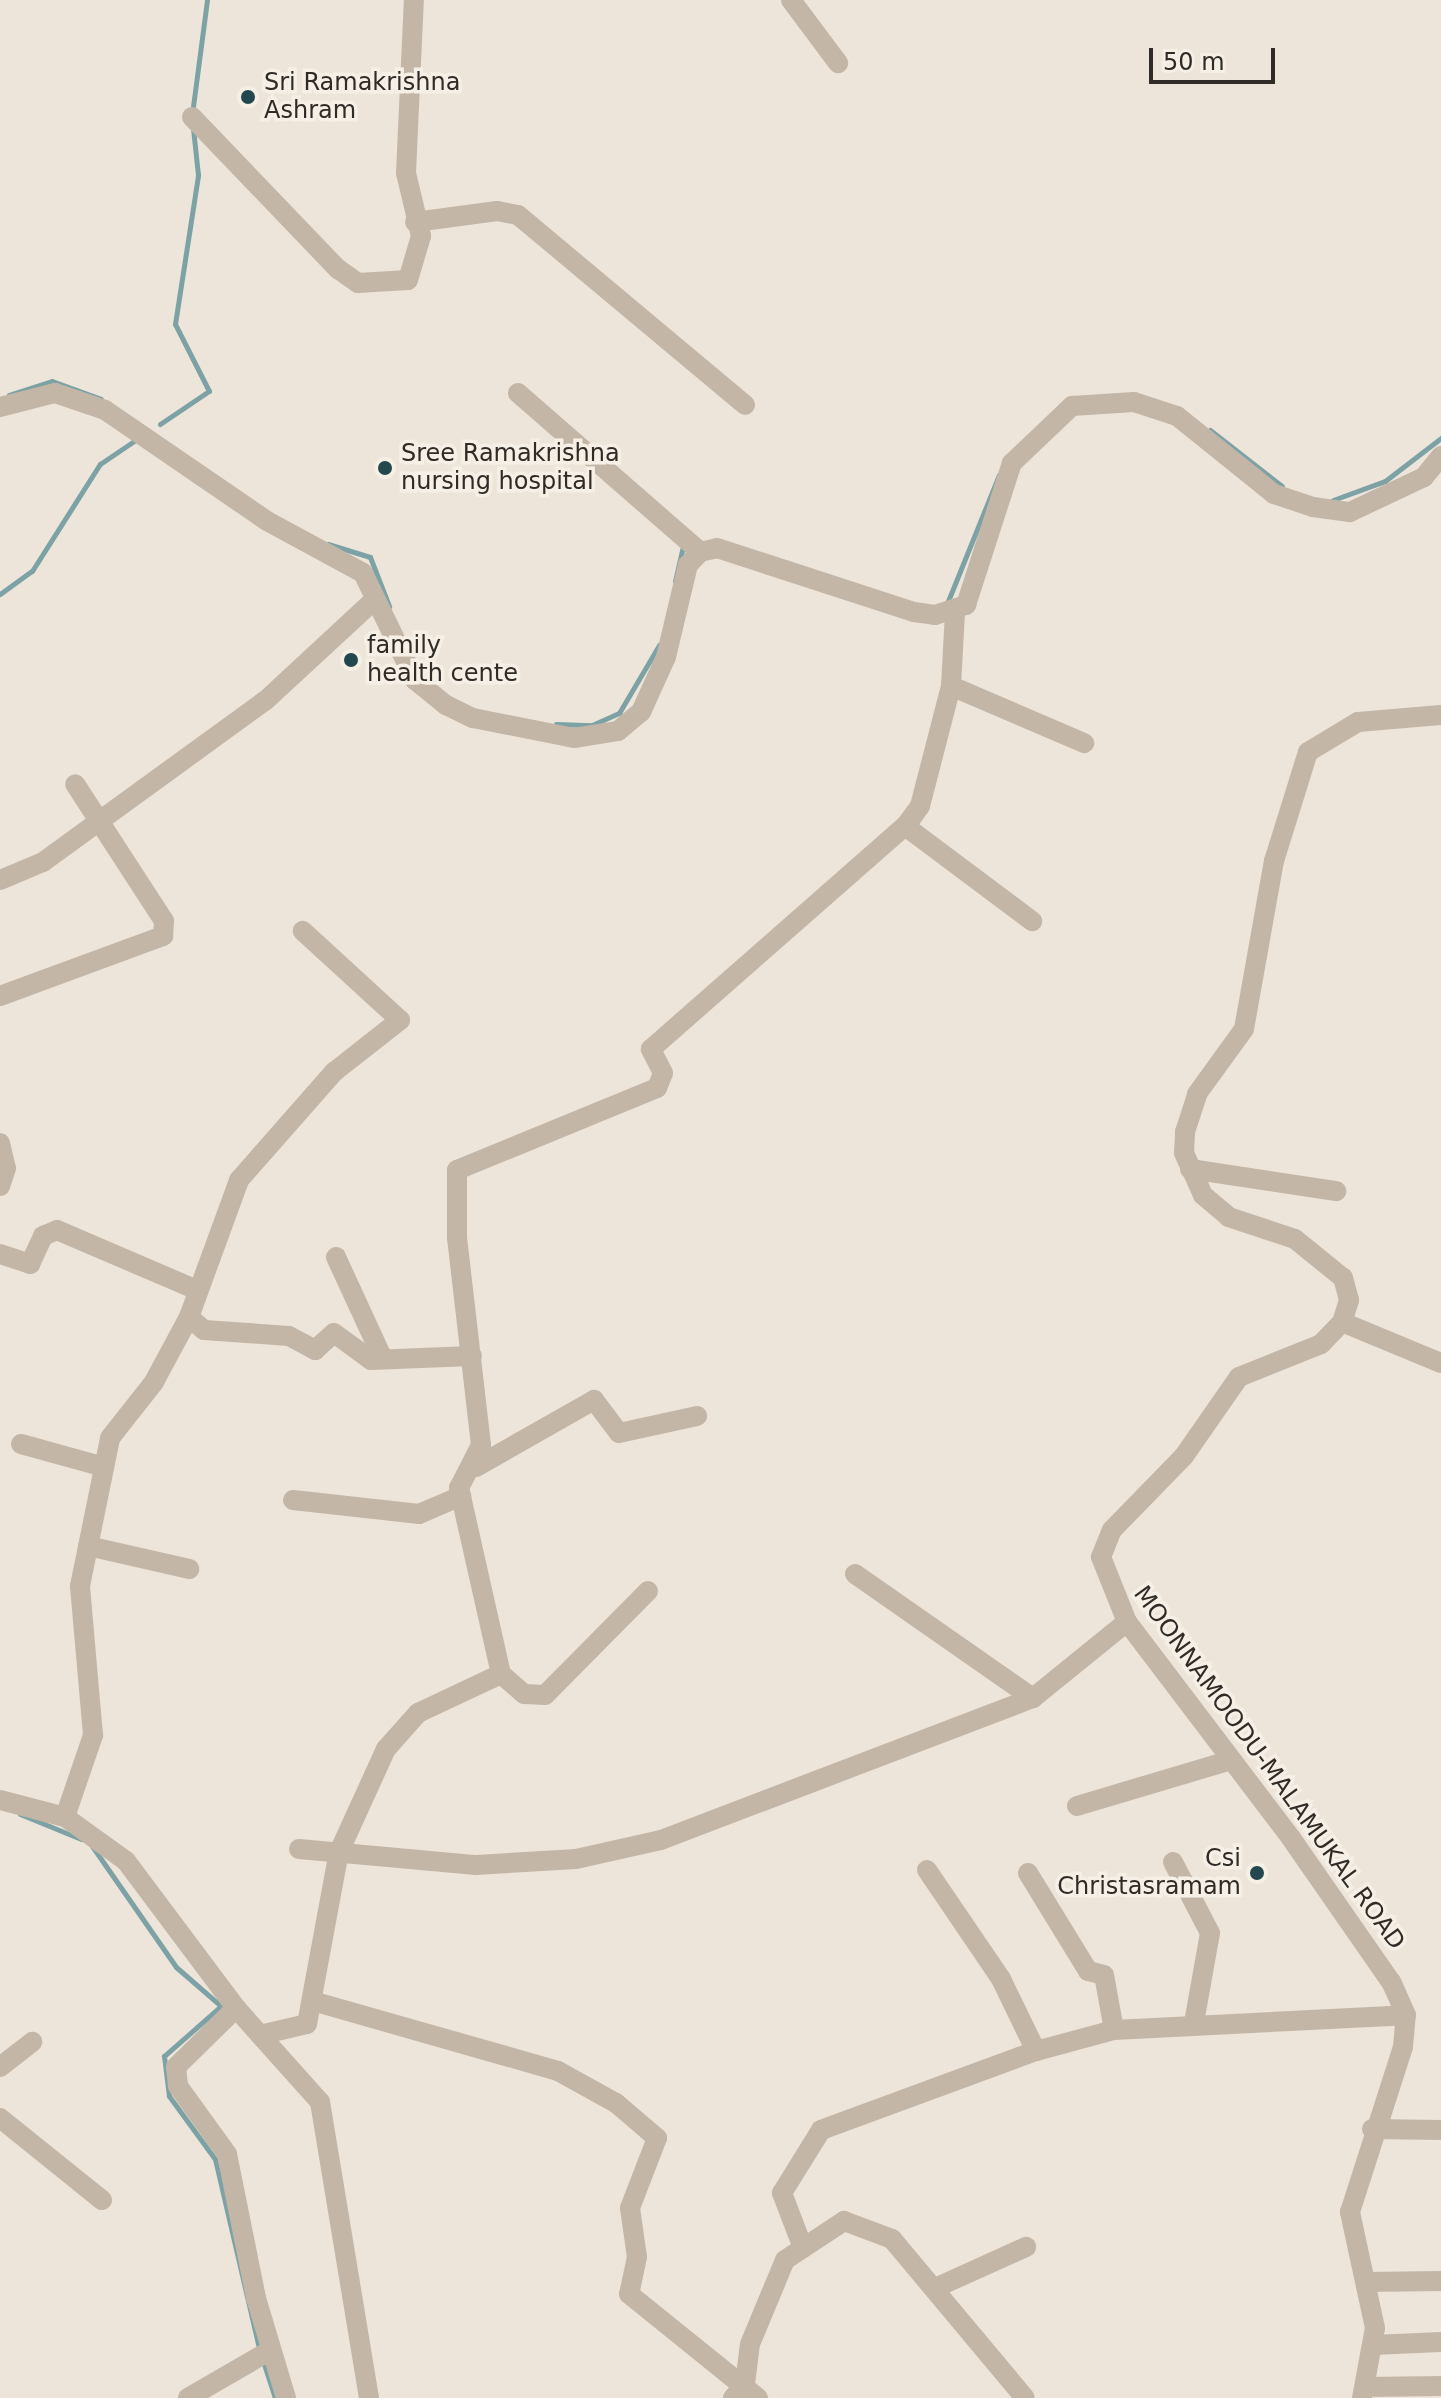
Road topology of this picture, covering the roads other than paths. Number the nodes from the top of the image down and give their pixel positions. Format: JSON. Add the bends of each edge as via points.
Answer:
{"nodes":[{"id":1,"x":414,"y":0,"type":"edge"},
{"id":2,"x":791,"y":0,"type":"edge"},
{"id":3,"x":838,"y":63,"type":"dead end"},
{"id":4,"x":192,"y":117,"type":"dead end"},
{"id":5,"x":415,"y":222,"type":"junction"},
{"id":6,"x":518,"y":393,"type":"dead end"},
{"id":7,"x":745,"y":405,"type":"dead end"},
{"id":8,"x":0,"y":407,"type":"edge"},
{"id":9,"x":1441,"y":456,"type":"edge"},
{"id":10,"x":700,"y":552,"type":"junction"},
{"id":11,"x":372,"y":602,"type":"junction"},
{"id":12,"x":955,"y":612,"type":"junction"},
{"id":13,"x":951,"y":686,"type":"junction"},
{"id":14,"x":1441,"y":715,"type":"edge"},
{"id":15,"x":1084,"y":743,"type":"dead end"},
{"id":16,"x":75,"y":784,"type":"dead end"},
{"id":17,"x":100,"y":823,"type":"junction"},
{"id":18,"x":905,"y":826,"type":"junction"},
{"id":19,"x":0,"y":880,"type":"edge"},
{"id":20,"x":1032,"y":921,"type":"dead end"},
{"id":21,"x":303,"y":931,"type":"dead end"},
{"id":22,"x":0,"y":996,"type":"edge"},
{"id":23,"x":0,"y":1143,"type":"edge"},
{"id":24,"x":1190,"y":1169,"type":"junction"},
{"id":25,"x":0,"y":1186,"type":"edge"},
{"id":26,"x":1336,"y":1191,"type":"dead end"},
{"id":27,"x":0,"y":1254,"type":"edge"},
{"id":28,"x":336,"y":1257,"type":"dead end"},
{"id":29,"x":197,"y":1290,"type":"junction"},
{"id":30,"x":189,"y":1317,"type":"junction"},
{"id":31,"x":1342,"y":1322,"type":"junction"},
{"id":32,"x":472,"y":1356,"type":"junction"},
{"id":33,"x":382,"y":1357,"type":"junction"},
{"id":34,"x":1441,"y":1363,"type":"edge"},
{"id":35,"x":697,"y":1416,"type":"dead end"},
{"id":36,"x":21,"y":1444,"type":"dead end"},
{"id":37,"x":104,"y":1467,"type":"junction"},
{"id":38,"x":476,"y":1467,"type":"junction"},
{"id":39,"x":461,"y":1496,"type":"junction"},
{"id":40,"x":293,"y":1500,"type":"dead end"},
{"id":41,"x":88,"y":1546,"type":"junction"},
{"id":42,"x":189,"y":1569,"type":"dead end"},
{"id":43,"x":855,"y":1574,"type":"dead end"},
{"id":44,"x":648,"y":1591,"type":"dead end"},
{"id":45,"x":1127,"y":1622,"type":"junction"},
{"id":46,"x":501,"y":1674,"type":"junction"},
{"id":47,"x":1033,"y":1698,"type":"junction"},
{"id":48,"x":1231,"y":1760,"type":"junction"},
{"id":49,"x":0,"y":1800,"type":"edge"},
{"id":50,"x":1077,"y":1806,"type":"dead end"},
{"id":51,"x":65,"y":1817,"type":"junction"},
{"id":52,"x":299,"y":1849,"type":"dead end"},
{"id":53,"x":339,"y":1852,"type":"junction"},
{"id":54,"x":1173,"y":1862,"type":"dead end"},
{"id":55,"x":927,"y":1870,"type":"dead end"},
{"id":56,"x":1028,"y":1873,"type":"dead end"},
{"id":57,"x":316,"y":2002,"type":"junction"},
{"id":58,"x":236,"y":2008,"type":"junction"},
{"id":59,"x":1406,"y":2015,"type":"junction"},
{"id":60,"x":1194,"y":2023,"type":"junction"},
{"id":61,"x":1114,"y":2030,"type":"junction"},
{"id":62,"x":260,"y":2035,"type":"junction"},
{"id":63,"x":32,"y":2042,"type":"dead end"},
{"id":64,"x":1036,"y":2051,"type":"junction"},
{"id":65,"x":0,"y":2067,"type":"edge"},
{"id":66,"x":0,"y":2118,"type":"edge"},
{"id":67,"x":1372,"y":2129,"type":"junction"},
{"id":68,"x":1441,"y":2130,"type":"edge"},
{"id":69,"x":102,"y":2200,"type":"dead end"},
{"id":70,"x":1026,"y":2247,"type":"dead end"},
{"id":71,"x":803,"y":2248,"type":"junction"},
{"id":72,"x":1441,"y":2281,"type":"edge"},
{"id":73,"x":1366,"y":2282,"type":"junction"},
{"id":74,"x":935,"y":2288,"type":"junction"},
{"id":75,"x":1441,"y":2342,"type":"edge"},
{"id":76,"x":1373,"y":2345,"type":"junction"},
{"id":77,"x":263,"y":2355,"type":"junction"},
{"id":78,"x":1441,"y":2386,"type":"edge"},
{"id":79,"x":745,"y":2393,"type":"edge"},
{"id":80,"x":1364,"y":2393,"type":"edge"},
{"id":81,"x":188,"y":2398,"type":"edge"},
{"id":82,"x":286,"y":2398,"type":"edge"},
{"id":83,"x":369,"y":2398,"type":"edge"},
{"id":84,"x":1025,"y":2398,"type":"edge"}],
"edges":[{"from":1,"to":5,"type":"street","via":[[406,173]]},
{"from":2,"to":3,"type":"street"},
{"from":4,"to":5,"type":"street","via":[[292,228],[358,283],[408,280],[421,236]]},
{"from":5,"to":7,"type":"street","via":[[497,211],[518,215]]},
{"from":6,"to":10,"type":"street"},
{"from":8,"to":11,"type":"street","via":[[55,393],[105,410],[267,521],[352,564],[363,573]]},
{"from":9,"to":12,"type":"street","via":[[1424,477],[1350,512],[1313,507],[1274,494],[1177,416],[1134,402],[1072,406],[1012,463],[982,538],[973,598]]},
{"from":10,"to":11,"type":"street","via":[[688,565],[666,657],[641,712],[599,736],[473,718],[446,705],[415,680]]},
{"from":10,"to":12,"type":"street","via":[[717,548],[914,612]]},
{"from":11,"to":17,"type":"street","via":[[265,701]]},
{"from":12,"to":13,"type":"street"},
{"from":13,"to":15,"type":"street"},
{"from":13,"to":18,"type":"street","via":[[920,806]]},
{"from":14,"to":24,"type":"street","via":[[1358,722],[1308,752],[1274,861],[1244,1029],[1197,1094],[1185,1132]]},
{"from":16,"to":17,"type":"street"},
{"from":17,"to":19,"type":"street","via":[[43,862]]},
{"from":17,"to":22,"type":"street","via":[[164,921],[163,936]]},
{"from":18,"to":20,"type":"street"},
{"from":18,"to":32,"type":"street","via":[[651,1049],[663,1073],[657,1088],[457,1170]]},
{"from":21,"to":29,"type":"street","via":[[400,1020],[334,1072],[264,1145],[239,1180]]},
{"from":23,"to":25,"type":"street","via":[[6,1168]]},
{"from":24,"to":26,"type":"street"},
{"from":24,"to":31,"type":"street","via":[[1203,1195],[1229,1217],[1295,1239],[1343,1278],[1349,1300]]},
{"from":27,"to":29,"type":"street","via":[[30,1264],[53,1230]]},
{"from":28,"to":33,"type":"street"},
{"from":29,"to":30,"type":"street"},
{"from":30,"to":33,"type":"street","via":[[204,1330],[289,1336],[315,1350],[334,1333],[371,1360]]},
{"from":30,"to":37,"type":"street","via":[[154,1382],[119,1423]]},
{"from":31,"to":34,"type":"street"},
{"from":31,"to":45,"type":"street","name":"MOONNAMOODU-MALAMUKAL ROAD","via":[[1321,1344],[1239,1377],[1184,1456],[1112,1530],[1102,1567]]},
{"from":32,"to":33,"type":"street"},
{"from":32,"to":38,"type":"street","via":[[481,1445]]},
{"from":35,"to":38,"type":"street","via":[[619,1433],[594,1400]]},
{"from":36,"to":37,"type":"street"},
{"from":37,"to":41,"type":"street"},
{"from":38,"to":39,"type":"street","via":[[461,1481]]},
{"from":39,"to":40,"type":"street","via":[[419,1514]]},
{"from":39,"to":46,"type":"street"},
{"from":41,"to":42,"type":"street"},
{"from":41,"to":51,"type":"street","via":[[80,1609],[93,1735]]},
{"from":43,"to":47,"type":"street"},
{"from":44,"to":46,"type":"street","via":[[545,1695],[524,1694]]},
{"from":45,"to":47,"type":"street"},
{"from":45,"to":48,"type":"street","name":"MOONNAMOODU-MALAMUKAL ROAD"},
{"from":46,"to":53,"type":"street","via":[[418,1713],[386,1749]]},
{"from":47,"to":53,"type":"street","via":[[742,1814],[576,1859],[476,1865]]},
{"from":48,"to":50,"type":"street"},
{"from":48,"to":59,"type":"street","name":"MOONNAMOODU-MALAMUKAL ROAD","via":[[1366,1945]]},
{"from":49,"to":51,"type":"street"},
{"from":51,"to":58,"type":"street","via":[[126,1861]]},
{"from":52,"to":53,"type":"street"},
{"from":53,"to":57,"type":"street"},
{"from":54,"to":60,"type":"street","via":[[1210,1933]]},
{"from":55,"to":64,"type":"street","via":[[1001,1979]]},
{"from":56,"to":61,"type":"street","via":[[1088,1971],[1104,1975]]},
{"from":57,"to":62,"type":"street","via":[[307,2024]]},
{"from":57,"to":79,"type":"street","via":[[558,2071],[616,2103],[657,2138],[630,2208],[637,2257],[629,2294]]},
{"from":58,"to":62,"type":"street"},
{"from":58,"to":77,"type":"street","via":[[176,2067],[178,2086],[227,2154]]},
{"from":59,"to":60,"type":"street"},
{"from":59,"to":67,"type":"street","via":[[1403,2047]]},
{"from":60,"to":61,"type":"street"},
{"from":61,"to":64,"type":"street"},
{"from":62,"to":83,"type":"street","via":[[320,2102]]},
{"from":63,"to":65,"type":"street"},
{"from":64,"to":71,"type":"street","via":[[821,2130],[782,2193]]},
{"from":66,"to":69,"type":"street"},
{"from":67,"to":68,"type":"street"},
{"from":67,"to":73,"type":"street","via":[[1350,2212]]},
{"from":70,"to":74,"type":"street"},
{"from":71,"to":74,"type":"street","via":[[844,2221],[868,2224],[892,2239]]},
{"from":71,"to":79,"type":"street","via":[[785,2260],[750,2344]]},
{"from":72,"to":73,"type":"street"},
{"from":73,"to":76,"type":"street"},
{"from":74,"to":84,"type":"street"},
{"from":75,"to":76,"type":"street"},
{"from":76,"to":80,"type":"street"},
{"from":77,"to":81,"type":"street"},
{"from":77,"to":82,"type":"street"},
{"from":78,"to":80,"type":"street"}]}
